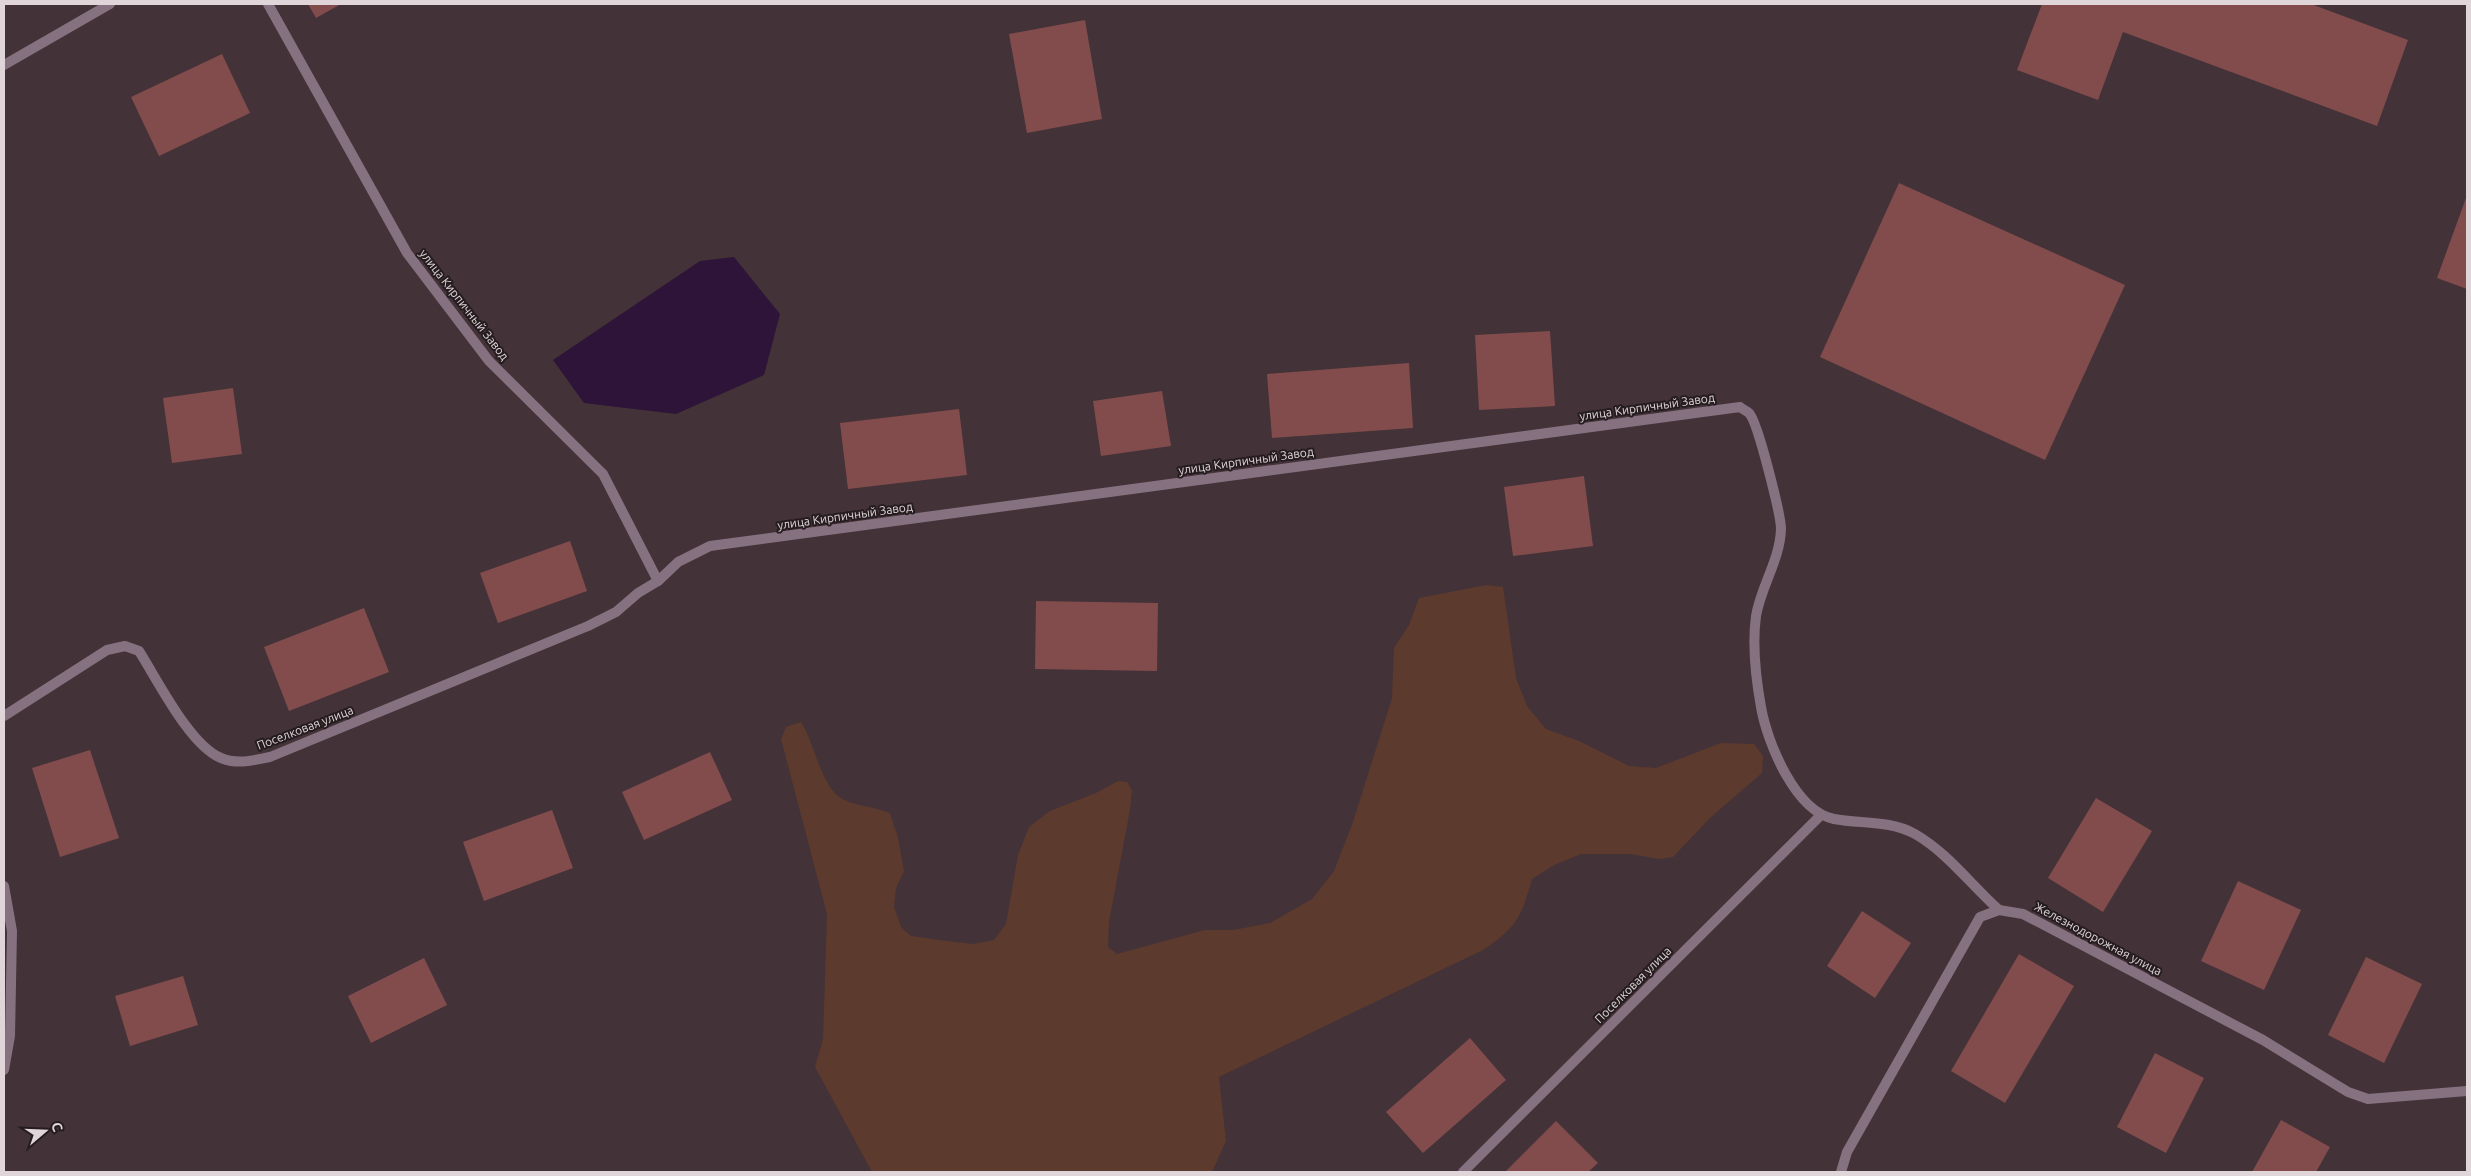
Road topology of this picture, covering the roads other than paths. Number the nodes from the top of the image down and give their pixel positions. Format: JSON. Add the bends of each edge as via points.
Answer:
{"nodes":[{"id":1,"x":110,"y":4,"type":"edge"},
{"id":2,"x":268,"y":4,"type":"edge"},
{"id":3,"x":4,"y":65,"type":"edge"},
{"id":4,"x":658,"y":581,"type":"junction"},
{"id":5,"x":4,"y":716,"type":"edge"},
{"id":6,"x":1821,"y":815,"type":"junction"},
{"id":7,"x":4,"y":886,"type":"edge"},
{"id":8,"x":1999,"y":910,"type":"junction"},
{"id":9,"x":4,"y":1070,"type":"edge"},
{"id":10,"x":2467,"y":1091,"type":"edge"},
{"id":11,"x":1463,"y":1172,"type":"edge"},
{"id":12,"x":1841,"y":1172,"type":"edge"}],
"edges":[{"from":1,"to":3,"type":"street"},
{"from":2,"to":4,"type":"street","name":"улица Кирпичный Завод","via":[[407,252],[489,361],[603,474]]},
{"from":4,"to":5,"type":"street","name":"Поселковая улица","via":[[616,612],[588,626],[270,757],[245,762],[220,758],[193,736],[138,651],[126,646],[107,650]]},
{"from":4,"to":6,"type":"street","name":"улица Кирпичный Завод","via":[[678,562],[710,546],[1740,407],[1750,413],[1758,429],[1781,528],[1776,558],[1756,616],[1761,709],[1780,765],[1798,795]]},
{"from":6,"to":8,"type":"street","via":[[1900,828],[1915,834],[1940,851]]},
{"from":6,"to":11,"type":"street","name":"Поселковая улица"},
{"from":7,"to":9,"type":"street","via":[[12,930],[10,1036]]},
{"from":8,"to":10,"type":"street","name":"Железнодорожная улица","via":[[2032,918],[2263,1040],[2348,1092],[2368,1099]]},
{"from":8,"to":12,"type":"street","via":[[1980,918],[1847,1152]]}]}
